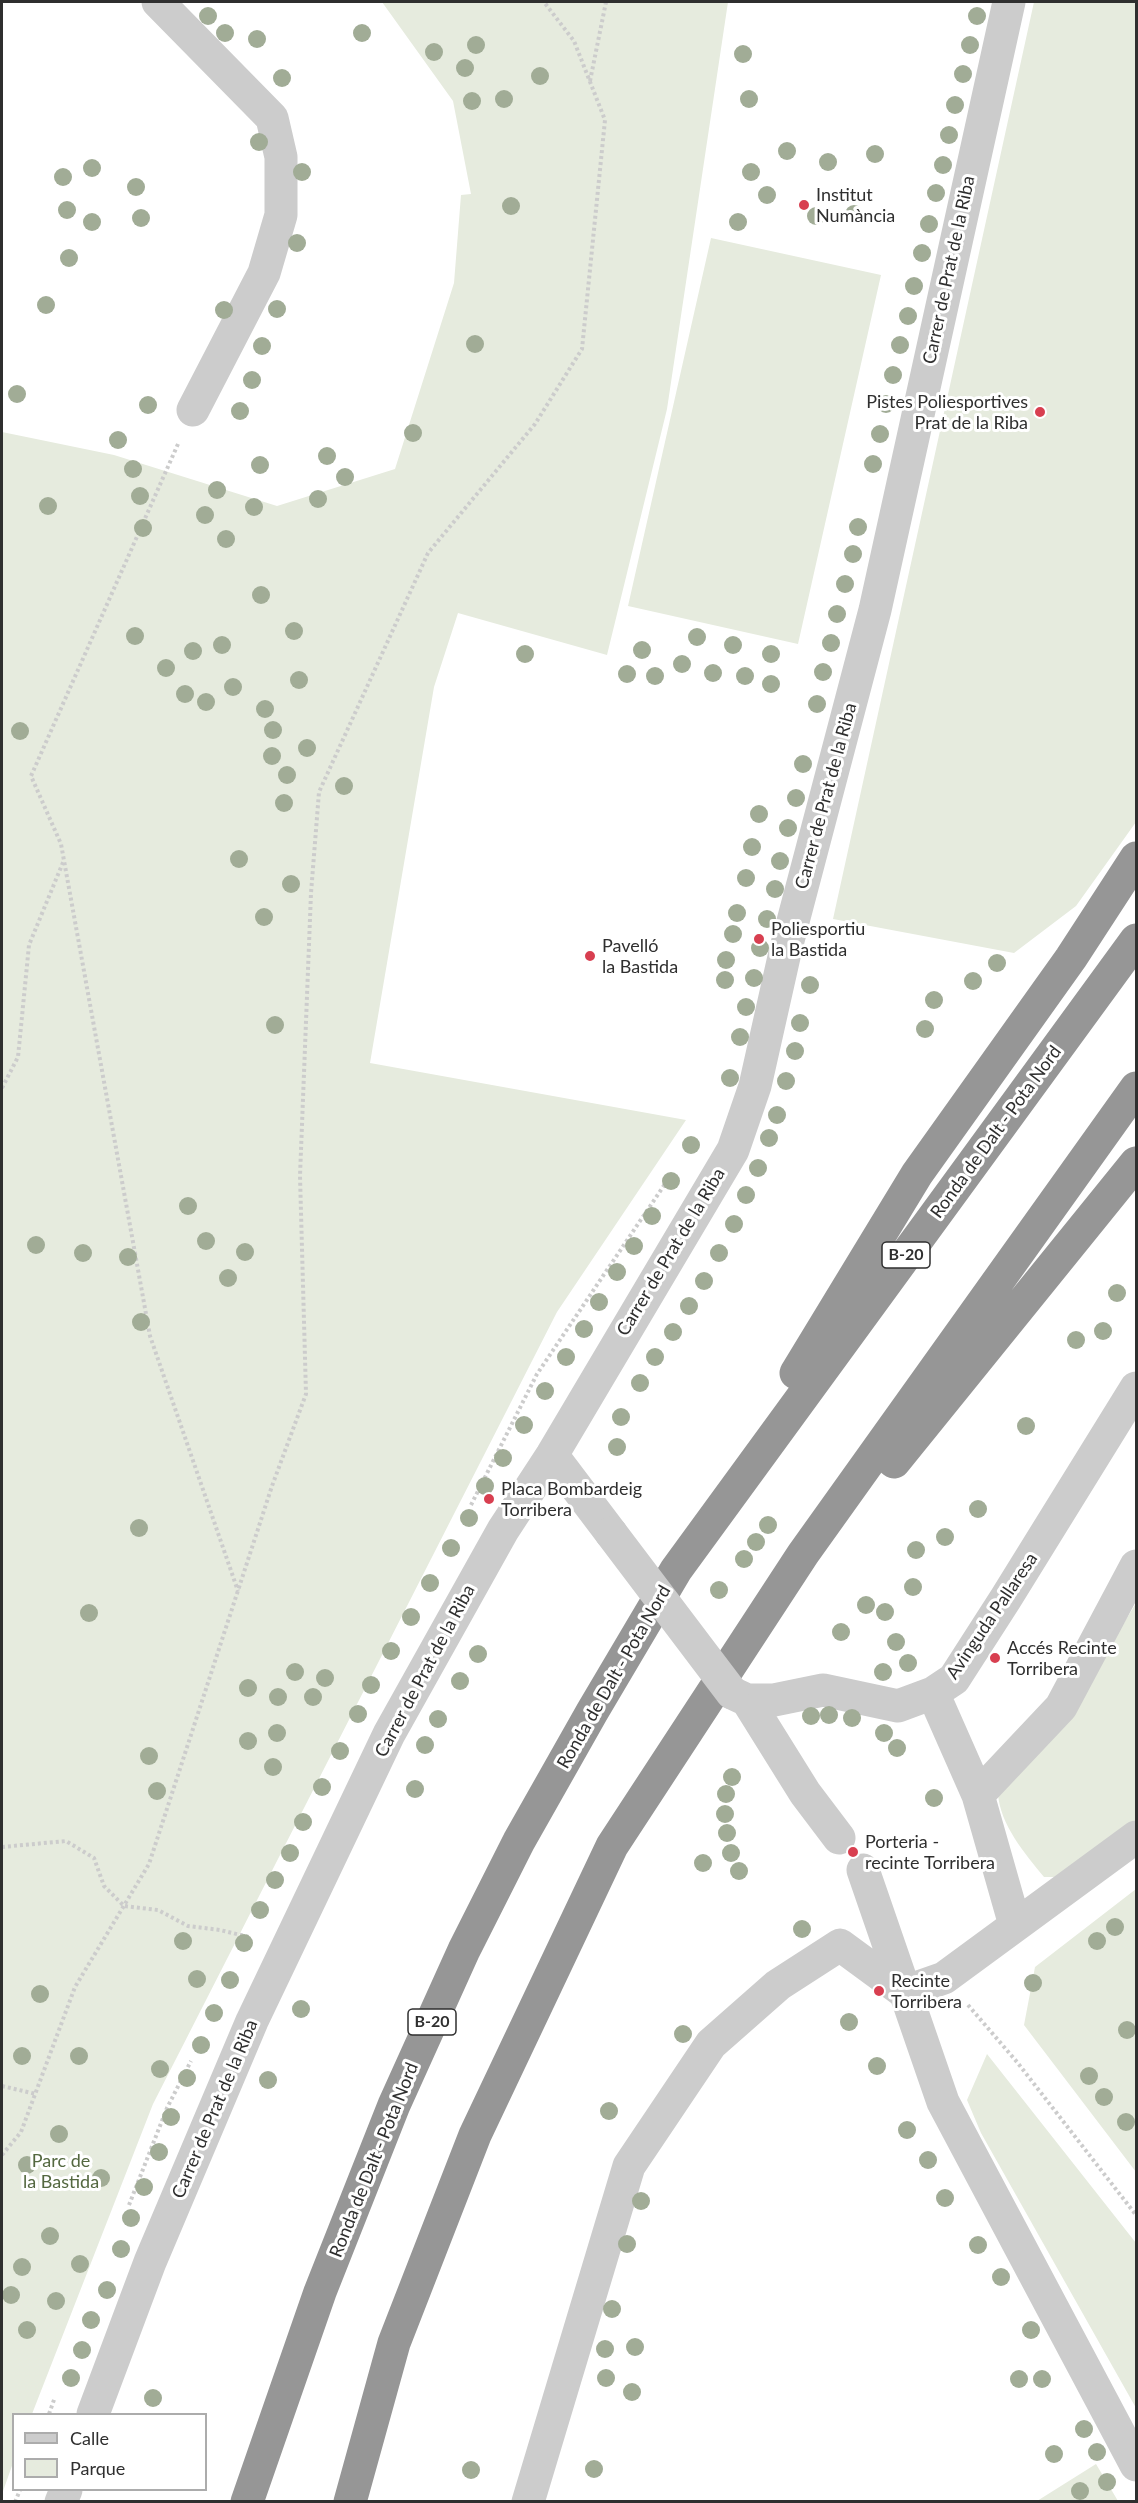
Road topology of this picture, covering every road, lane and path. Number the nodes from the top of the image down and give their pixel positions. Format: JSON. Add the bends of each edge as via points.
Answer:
{"nodes":[{"id":1,"x":158,"y":2,"type":"edge"},
{"id":2,"x":544,"y":2,"type":"edge"},
{"id":3,"x":606,"y":2,"type":"edge"},
{"id":4,"x":1009,"y":2,"type":"edge"},
{"id":5,"x":590,"y":81,"type":"junction"},
{"id":6,"x":193,"y":410,"type":"joint"},
{"id":7,"x":1137,"y":858,"type":"edge"},
{"id":8,"x":64,"y":859,"type":"junction"},
{"id":9,"x":1137,"y":940,"type":"edge"},
{"id":10,"x":2,"y":1088,"type":"edge"},
{"id":11,"x":1137,"y":1088,"type":"edge"},
{"id":12,"x":1137,"y":1163,"type":"edge"},
{"id":13,"x":669,"y":1177,"type":"dead end"},
{"id":14,"x":1137,"y":1388,"type":"edge"},
{"id":15,"x":552,"y":1455,"type":"junction"},
{"id":16,"x":467,"y":1513,"type":"dead end"},
{"id":17,"x":1137,"y":1566,"type":"edge"},
{"id":18,"x":676,"y":1570,"type":"junction"},
{"id":19,"x":238,"y":1591,"type":"junction"},
{"id":20,"x":735,"y":1656,"type":"junction"},
{"id":21,"x":933,"y":1693,"type":"junction"},
{"id":22,"x":740,"y":1696,"type":"junction"},
{"id":23,"x":978,"y":1795,"type":"junction"},
{"id":24,"x":1137,"y":1837,"type":"edge"},
{"id":25,"x":839,"y":1838,"type":"dead end"},
{"id":26,"x":2,"y":1846,"type":"edge"},
{"id":27,"x":863,"y":1870,"type":"dead end"},
{"id":28,"x":124,"y":1906,"type":"junction"},
{"id":29,"x":1015,"y":1925,"type":"junction"},
{"id":30,"x":282,"y":1960,"type":"junction"},
{"id":31,"x":904,"y":1992,"type":"junction"},
{"id":32,"x":194,"y":2055,"type":"dead end"},
{"id":33,"x":1017,"y":2062,"type":"dead end"},
{"id":34,"x":2,"y":2086,"type":"edge"},
{"id":35,"x":36,"y":2094,"type":"junction"},
{"id":36,"x":2,"y":2156,"type":"edge"},
{"id":37,"x":129,"y":2206,"type":"dead end"},
{"id":38,"x":1137,"y":2215,"type":"edge"},
{"id":39,"x":57,"y":2393,"type":"dead end"},
{"id":40,"x":50,"y":2413,"type":"edge"},
{"id":41,"x":94,"y":2413,"type":"edge"},
{"id":42,"x":1137,"y":2465,"type":"edge"},
{"id":43,"x":247,"y":2502,"type":"edge"},
{"id":44,"x":350,"y":2502,"type":"edge"},
{"id":45,"x":528,"y":2502,"type":"edge"}],
"edges":[{"from":1,"to":6,"type":"street","via":[[272,118],[280,158],[281,215],[264,273]]},
{"from":2,"to":5,"type":"path","via":[[574,41]]},
{"from":3,"to":5,"type":"path"},
{"from":4,"to":15,"type":"street","name":"Carrer de Prat de la Riba","via":[[875,610],[786,948],[755,1086],[733,1150]]},
{"from":5,"to":19,"type":"path","via":[[605,120],[582,349],[535,424],[428,553],[319,792],[300,1176],[306,1394]]},
{"from":6,"to":8,"type":"path","via":[[31,776]]},
{"from":7,"to":18,"type":"highway","via":[[917,1174]]},
{"from":8,"to":10,"type":"path","via":[[29,945],[18,1057]]},
{"from":8,"to":19,"type":"path","via":[[150,1336]]},
{"from":9,"to":18,"type":"highway","name":"Ronda de Dalt - Pota Nord","number":"B-20"},
{"from":11,"to":20,"type":"highway","via":[[803,1554]]},
{"from":12,"to":20,"type":"highway"},
{"from":13,"to":16,"type":"path","via":[[537,1374]]},
{"from":14,"to":21,"type":"street","name":"Avinguda Pallaresa","via":[[977,1644],[954,1678]]},
{"from":15,"to":22,"type":"street","bridge":true},
{"from":15,"to":30,"type":"street","name":"Carrer de Prat de la Riba","via":[[503,1530],[389,1734]]},
{"from":17,"to":23,"type":"street","via":[[1061,1707]]},
{"from":18,"to":43,"type":"highway","name":"Ronda de Dalt - Pota Nord","number":"B-20","via":[[519,1841],[464,1950],[394,2105],[333,2259]]},
{"from":19,"to":28,"type":"path","via":[[149,1864]]},
{"from":20,"to":44,"type":"highway","via":[[612,1846],[475,2135],[394,2343]]},
{"from":21,"to":22,"type":"street","name":"Avinguda Pallaresa","via":[[898,1706],[824,1690],[774,1700]]},
{"from":21,"to":23,"type":"street"},
{"from":22,"to":25,"type":"street"},
{"from":23,"to":29,"type":"street"},
{"from":24,"to":29,"type":"street"},
{"from":26,"to":28,"type":"path","via":[[66,1841],[94,1858],[104,1886]]},
{"from":27,"to":31,"type":"street"},
{"from":28,"to":30,"type":"path","via":[[158,1910],[188,1926],[253,1938]]},
{"from":28,"to":35,"type":"path","via":[[75,1987]]},
{"from":29,"to":31,"type":"street","via":[[944,1978]]},
{"from":30,"to":41,"type":"street","name":"Carrer de Prat de la Riba","via":[[150,2262]]},
{"from":31,"to":42,"type":"street","via":[[943,2102]]},
{"from":31,"to":45,"type":"street","via":[[840,1946],[778,1985],[711,2044],[629,2166]]},
{"from":32,"to":37,"type":"path","via":[[167,2108]]},
{"from":33,"to":38,"type":"path"},
{"from":34,"to":35,"type":"path"},
{"from":35,"to":36,"type":"path","via":[[21,2132]]},
{"from":39,"to":40,"type":"path"}]}
